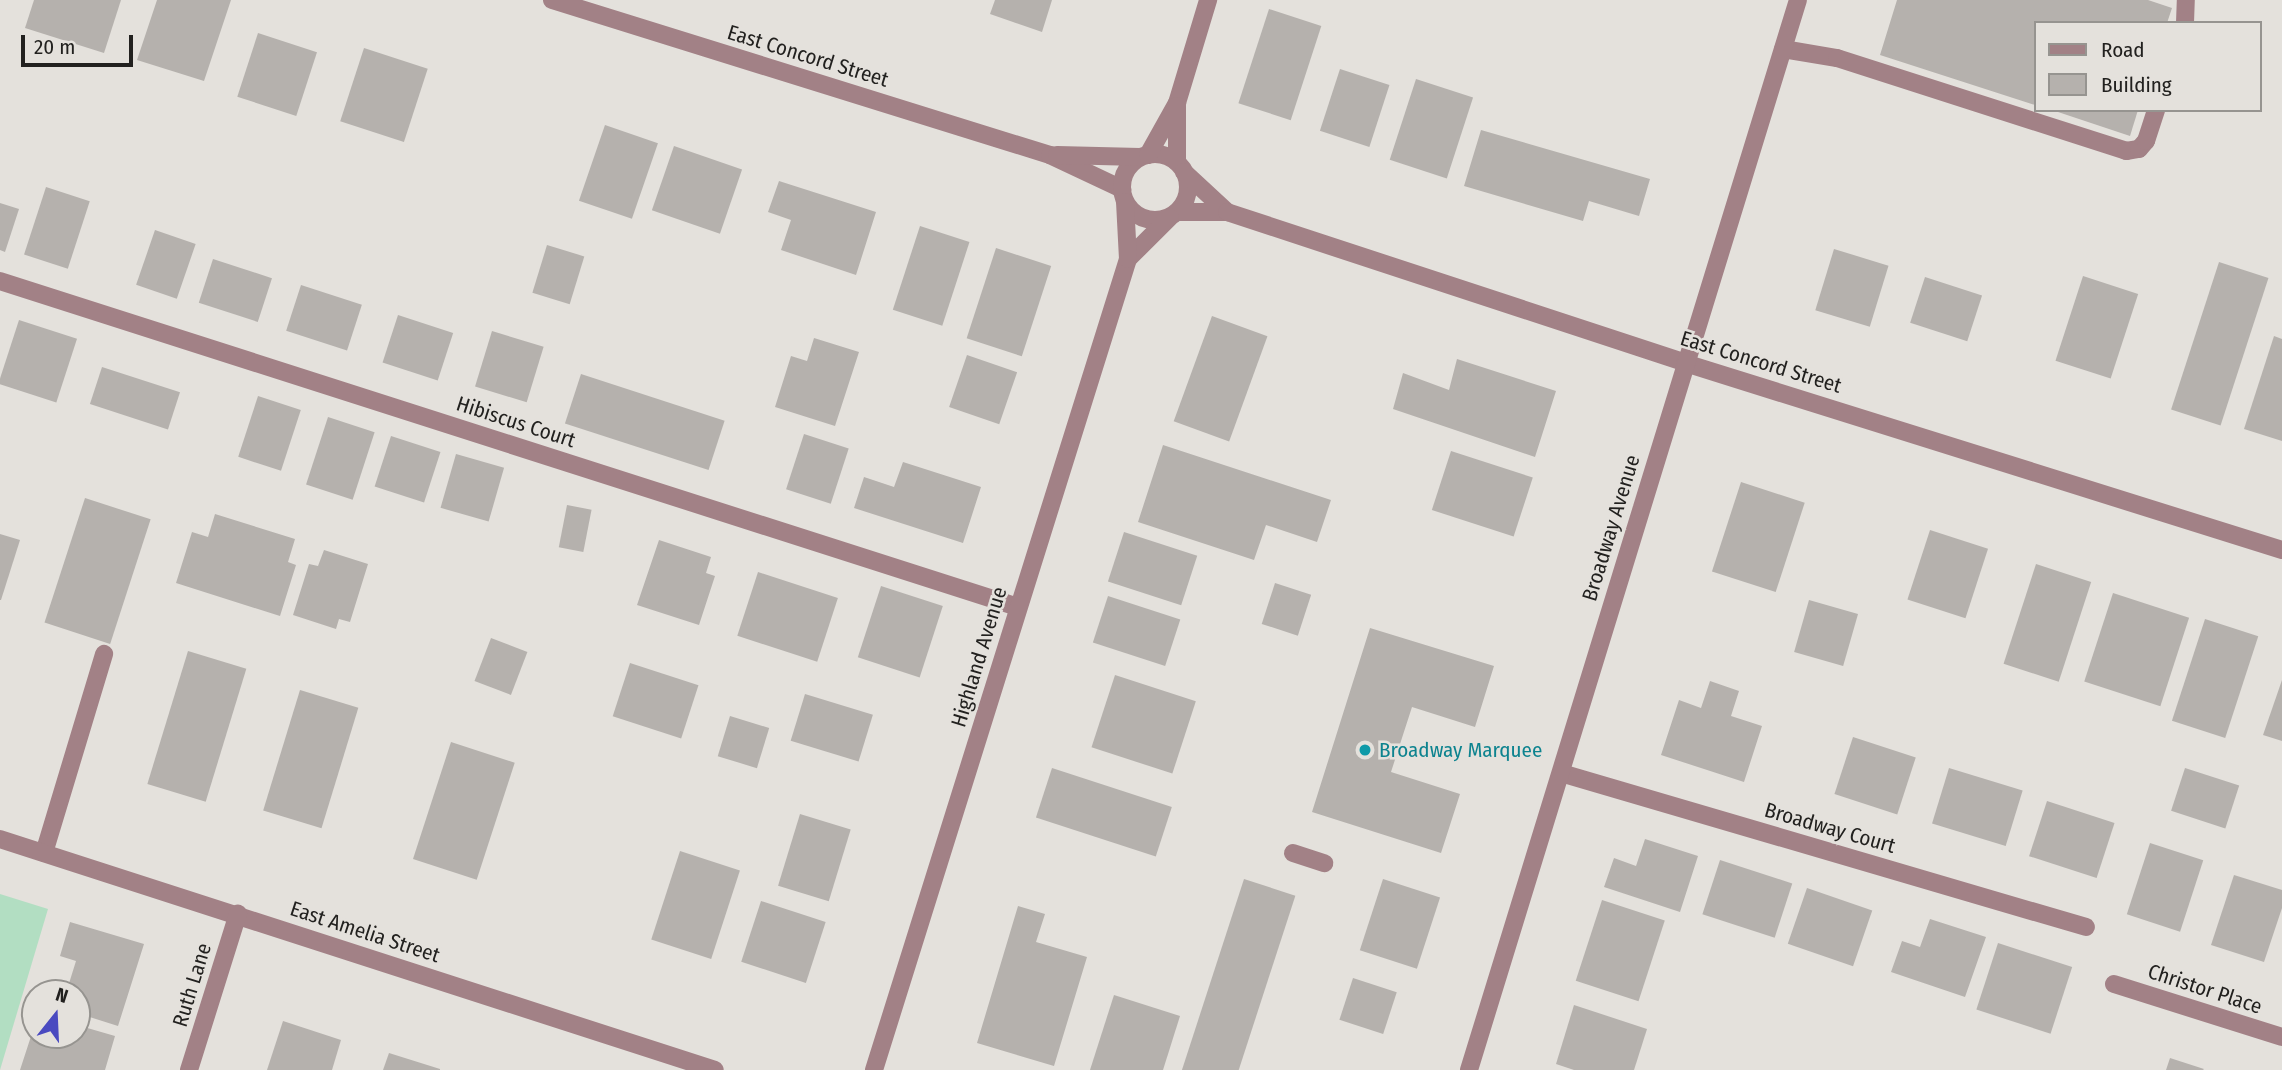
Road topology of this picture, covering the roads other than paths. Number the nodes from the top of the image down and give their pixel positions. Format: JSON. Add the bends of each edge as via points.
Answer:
{"nodes":[{"id":1,"x":552,"y":0,"type":"edge"},
{"id":2,"x":1208,"y":0,"type":"edge"},
{"id":3,"x":1798,"y":0,"type":"edge"},
{"id":4,"x":2186,"y":0,"type":"edge"},
{"id":5,"x":2185,"y":21,"type":"edge"},
{"id":6,"x":1783,"y":49,"type":"junction"},
{"id":7,"x":1177,"y":103,"type":"junction"},
{"id":8,"x":2155,"y":112,"type":"edge"},
{"id":9,"x":1050,"y":155,"type":"junction"},
{"id":10,"x":1144,"y":156,"type":"junction"},
{"id":11,"x":1180,"y":167,"type":"junction"},
{"id":12,"x":1123,"y":196,"type":"junction"},
{"id":13,"x":1227,"y":212,"type":"junction"},
{"id":14,"x":1174,"y":214,"type":"junction"},
{"id":15,"x":1128,"y":259,"type":"junction"},
{"id":16,"x":0,"y":281,"type":"edge"},
{"id":17,"x":1685,"y":363,"type":"junction"},
{"id":18,"x":2282,"y":550,"type":"edge"},
{"id":19,"x":1018,"y":607,"type":"junction"},
{"id":20,"x":104,"y":654,"type":"dead end"},
{"id":21,"x":1562,"y":773,"type":"junction"},
{"id":22,"x":0,"y":839,"type":"edge"},
{"id":23,"x":44,"y":853,"type":"junction"},
{"id":24,"x":1293,"y":853,"type":"dead end"},
{"id":25,"x":1324,"y":863,"type":"dead end"},
{"id":26,"x":238,"y":914,"type":"junction"},
{"id":27,"x":2086,"y":927,"type":"dead end"},
{"id":28,"x":2114,"y":984,"type":"dead end"},
{"id":29,"x":2282,"y":1037,"type":"edge"},
{"id":30,"x":189,"y":1070,"type":"edge"},
{"id":31,"x":715,"y":1070,"type":"edge"},
{"id":32,"x":874,"y":1070,"type":"edge"},
{"id":33,"x":1469,"y":1070,"type":"edge"}],
"edges":[{"from":1,"to":9,"type":"street","name":"East Concord Street"},
{"from":2,"to":7,"type":"street"},
{"from":3,"to":6,"type":"street","name":"Broadway Avenue"},
{"from":4,"to":5,"type":"street"},
{"from":6,"to":8,"type":"street","via":[[1837,58],[2126,151],[2139,149],[2146,141]]},
{"from":6,"to":17,"type":"street","name":"Broadway Avenue"},
{"from":7,"to":10,"type":"street"},
{"from":7,"to":11,"type":"street"},
{"from":9,"to":10,"type":"street","name":"East Concord Street"},
{"from":9,"to":12,"type":"street","name":"East Concord Street"},
{"from":10,"to":11,"type":"street","via":[[1165,156]]},
{"from":10,"to":12,"type":"street","via":[[1129,165]]},
{"from":11,"to":13,"type":"street","name":"East Concord Street"},
{"from":11,"to":14,"type":"street","via":[[1186,197]]},
{"from":12,"to":14,"type":"street","via":[[1144,218]]},
{"from":12,"to":15,"type":"street","name":"Highland Avenue"},
{"from":13,"to":14,"type":"street","name":"East Concord Street"},
{"from":13,"to":17,"type":"street","name":"East Concord Street"},
{"from":14,"to":15,"type":"street","name":"Highland Avenue"},
{"from":15,"to":19,"type":"street","name":"Highland Avenue"},
{"from":16,"to":19,"type":"street","name":"Hibiscus Court"},
{"from":17,"to":18,"type":"street","name":"East Concord Street"},
{"from":17,"to":21,"type":"street","name":"Broadway Avenue"},
{"from":19,"to":32,"type":"street","name":"Highland Avenue"},
{"from":20,"to":23,"type":"street"},
{"from":21,"to":27,"type":"street","name":"Broadway Court"},
{"from":21,"to":33,"type":"street","name":"Broadway Avenue"},
{"from":22,"to":23,"type":"street","name":"East Amelia Street"},
{"from":23,"to":26,"type":"street","name":"East Amelia Street"},
{"from":24,"to":25,"type":"street"},
{"from":26,"to":30,"type":"street","name":"Ruth Lane"},
{"from":26,"to":31,"type":"street","name":"East Amelia Street"},
{"from":28,"to":29,"type":"street","name":"Christor Place"}]}
